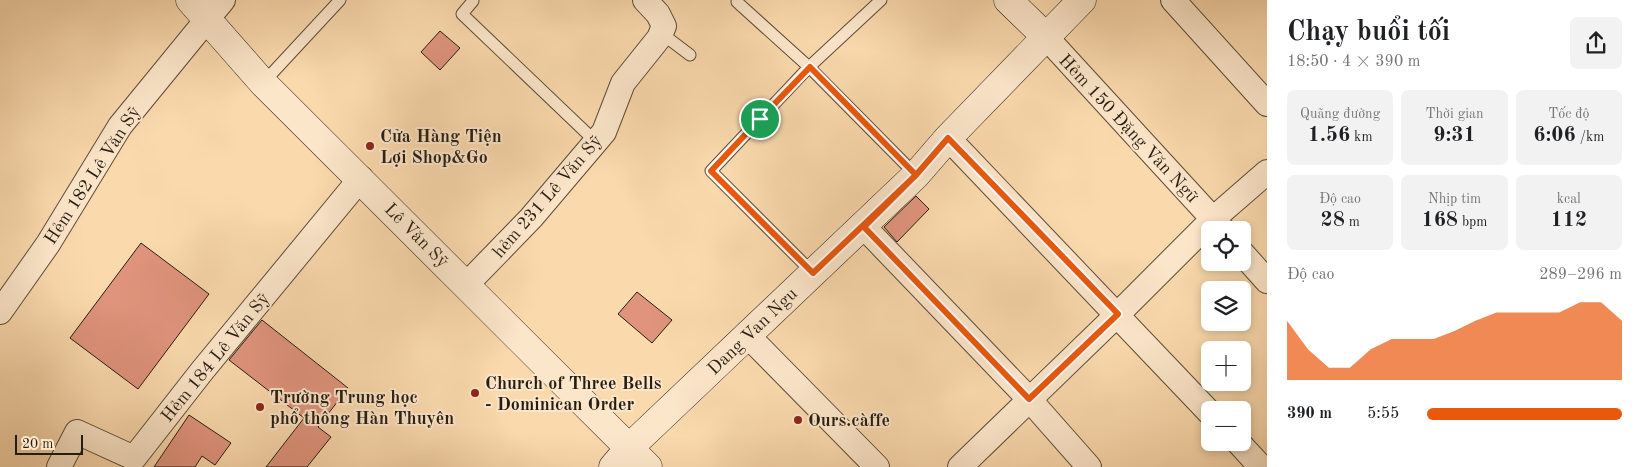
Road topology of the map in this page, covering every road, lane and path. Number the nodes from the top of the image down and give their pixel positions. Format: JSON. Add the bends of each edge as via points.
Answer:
{"nodes":[{"id":1,"x":340,"y":0,"type":"edge"},
{"id":2,"x":645,"y":0,"type":"edge"},
{"id":3,"x":881,"y":0,"type":"edge"},
{"id":4,"x":1008,"y":0,"type":"edge"},
{"id":5,"x":1082,"y":0,"type":"edge"},
{"id":6,"x":1173,"y":0,"type":"edge"},
{"id":7,"x":473,"y":1,"type":"dead end"},
{"id":8,"x":737,"y":2,"type":"dead end"},
{"id":9,"x":206,"y":6,"type":"edge"},
{"id":10,"x":661,"y":32,"type":"junction"},
{"id":11,"x":1046,"y":36,"type":"junction"},
{"id":12,"x":690,"y":55,"type":"dead end"},
{"id":13,"x":810,"y":67,"type":"junction"},
{"id":14,"x":263,"y":83,"type":"junction"},
{"id":15,"x":1267,"y":104,"type":"edge"},
{"id":16,"x":948,"y":138,"type":"junction"},
{"id":17,"x":596,"y":142,"type":"junction"},
{"id":18,"x":1267,"y":172,"type":"edge"},
{"id":19,"x":916,"y":175,"type":"junction"},
{"id":20,"x":360,"y":178,"type":"junction"},
{"id":21,"x":1214,"y":221,"type":"edge"},
{"id":22,"x":1222,"y":221,"type":"edge"},
{"id":23,"x":864,"y":227,"type":"junction"},
{"id":24,"x":1201,"y":240,"type":"edge"},
{"id":25,"x":1251,"y":263,"type":"edge"},
{"id":26,"x":813,"y":273,"type":"junction"},
{"id":27,"x":1267,"y":281,"type":"edge"},
{"id":28,"x":466,"y":285,"type":"junction"},
{"id":29,"x":0,"y":312,"type":"edge"},
{"id":30,"x":1118,"y":314,"type":"junction"},
{"id":31,"x":748,"y":336,"type":"junction"},
{"id":32,"x":1029,"y":399,"type":"junction"},
{"id":33,"x":1201,"y":403,"type":"edge"},
{"id":34,"x":1246,"y":451,"type":"edge"},
{"id":35,"x":621,"y":457,"type":"edge"},
{"id":36,"x":59,"y":467,"type":"edge"},
{"id":37,"x":648,"y":467,"type":"edge"},
{"id":38,"x":876,"y":467,"type":"edge"},
{"id":39,"x":960,"y":467,"type":"edge"},
{"id":40,"x":1089,"y":467,"type":"edge"},
{"id":41,"x":1261,"y":467,"type":"edge"}],
"edges":[{"from":1,"to":14,"type":"lane"},
{"from":2,"to":10,"type":"street","via":[[664,26]]},
{"from":3,"to":13,"type":"lane"},
{"from":4,"to":11,"type":"street"},
{"from":5,"to":11,"type":"street","name":"Dang Van Ngu"},
{"from":6,"to":15,"type":"street"},
{"from":7,"to":17,"type":"lane","via":[[462,14]]},
{"from":8,"to":13,"type":"lane"},
{"from":9,"to":14,"type":"street","name":"Lê Văn Sỹ"},
{"from":9,"to":29,"type":"street","name":"Hẻm 182 Lê Văn Sỹ","via":[[120,126],[48,244]]},
{"from":10,"to":12,"type":"lane"},
{"from":10,"to":17,"type":"street","name":"hẻm 231 Lê Văn Sỹ","via":[[623,83],[604,132]]},
{"from":11,"to":16,"type":"street","name":"Dang Van Ngu"},
{"from":11,"to":21,"type":"street","name":"Hẻm 150 Đặng Văn Ngữ"},
{"from":13,"to":19,"type":"lane"},
{"from":13,"to":26,"type":"lane","via":[[711,171]]},
{"from":14,"to":20,"type":"street","name":"Lê Văn Sỹ"},
{"from":16,"to":19,"type":"street","name":"Dang Van Ngu"},
{"from":16,"to":30,"type":"street"},
{"from":17,"to":28,"type":"street","name":"hẻm 231 Lê Văn Sỹ","via":[[531,218]]},
{"from":18,"to":22,"type":"street"},
{"from":19,"to":23,"type":"street","name":"Dang Van Ngu"},
{"from":20,"to":28,"type":"street","name":"Lê Văn Sỹ"},
{"from":20,"to":36,"type":"street","name":"Hẻm 184 Lê Văn Sỹ","via":[[134,458],[77,432]]},
{"from":23,"to":26,"type":"street","name":"Dang Van Ngu"},
{"from":23,"to":32,"type":"street"},
{"from":24,"to":30,"type":"street"},
{"from":25,"to":27,"type":"street"},
{"from":26,"to":31,"type":"street","name":"Dang Van Ngu"},
{"from":28,"to":35,"type":"street","name":"Lê Văn Sỹ"},
{"from":30,"to":32,"type":"street"},
{"from":30,"to":33,"type":"street"},
{"from":31,"to":35,"type":"street","name":"Dang Van Ngu"},
{"from":31,"to":38,"type":"street"},
{"from":32,"to":39,"type":"street"},
{"from":32,"to":40,"type":"street"},
{"from":34,"to":41,"type":"street"},
{"from":35,"to":37,"type":"street","name":"Lê Văn Sỹ"}]}
